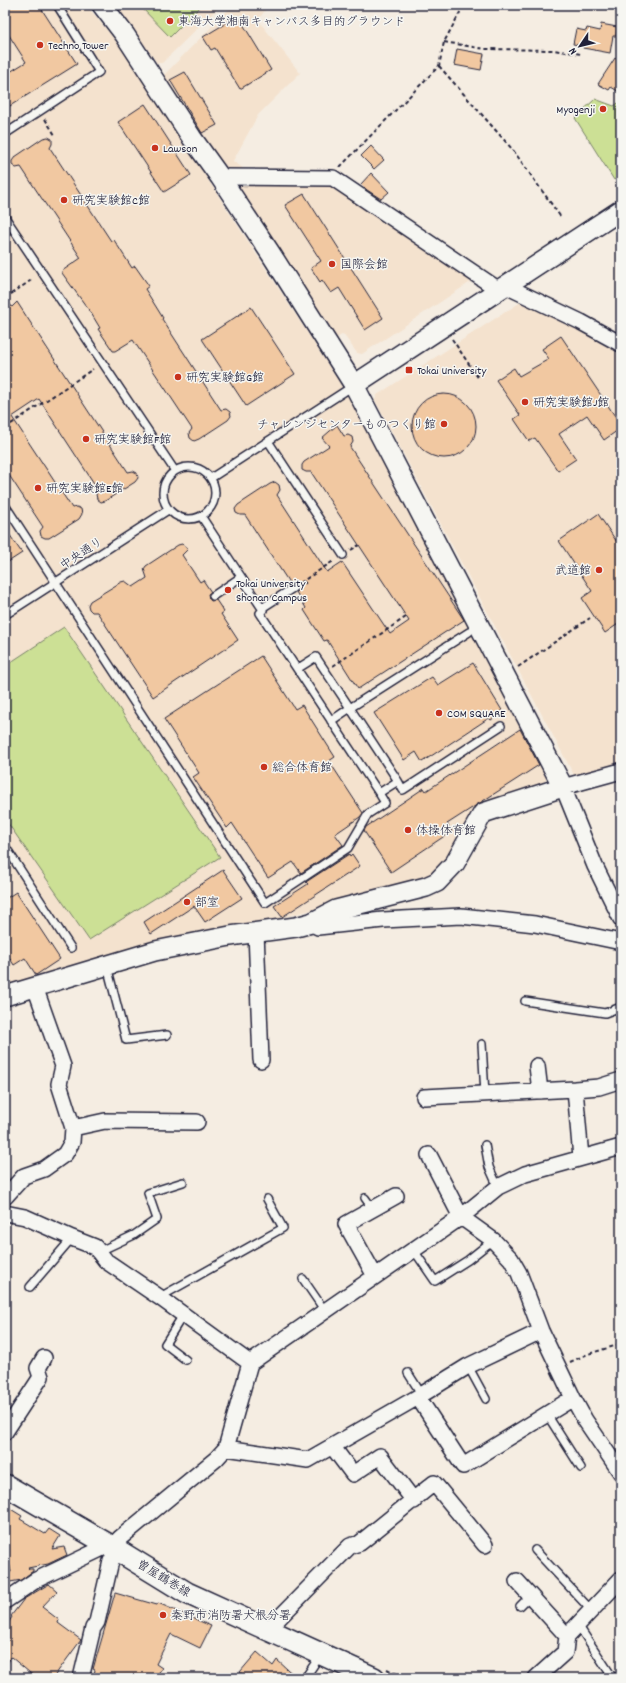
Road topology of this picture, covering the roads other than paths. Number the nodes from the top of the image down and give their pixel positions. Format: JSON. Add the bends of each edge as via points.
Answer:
{"nodes":[{"id":1,"x":56,"y":5,"type":"edge"},
{"id":2,"x":102,"y":5,"type":"edge"},
{"id":3,"x":5,"y":134,"type":"edge"},
{"id":4,"x":220,"y":176,"type":"junction"},
{"id":5,"x":621,"y":210,"type":"edge"},
{"id":6,"x":5,"y":217,"type":"edge"},
{"id":7,"x":503,"y":288,"type":"junction"},
{"id":8,"x":621,"y":344,"type":"edge"},
{"id":9,"x":354,"y":386,"type":"junction"},
{"id":10,"x":268,"y":441,"type":"junction"},
{"id":11,"x":175,"y":471,"type":"junction"},
{"id":12,"x":211,"y":478,"type":"junction"},
{"id":13,"x":5,"y":505,"type":"edge"},
{"id":14,"x":168,"y":510,"type":"junction"},
{"id":15,"x":201,"y":516,"type":"junction"},
{"id":16,"x":343,"y":555,"type":"road end"},
{"id":17,"x":241,"y":577,"type":"junction"},
{"id":18,"x":56,"y":582,"type":"junction"},
{"id":19,"x":292,"y":588,"type":"road end"},
{"id":20,"x":213,"y":596,"type":"dead end"},
{"id":21,"x":262,"y":608,"type":"junction"},
{"id":22,"x":5,"y":616,"type":"edge"},
{"id":23,"x":469,"y":632,"type":"dead end"},
{"id":24,"x":297,"y":669,"type":"junction"},
{"id":25,"x":350,"y":708,"type":"junction"},
{"id":26,"x":331,"y":721,"type":"junction"},
{"id":27,"x":501,"y":726,"type":"dead end"},
{"id":28,"x":621,"y":771,"type":"edge"},
{"id":29,"x":398,"y":781,"type":"junction"},
{"id":30,"x":564,"y":787,"type":"junction"},
{"id":31,"x":379,"y":793,"type":"junction"},
{"id":32,"x":5,"y":846,"type":"edge"},
{"id":33,"x":621,"y":920,"type":"edge"},
{"id":34,"x":311,"y":923,"type":"junction"},
{"id":35,"x":256,"y":932,"type":"junction"},
{"id":36,"x":621,"y":942,"type":"edge"},
{"id":37,"x":71,"y":948,"type":"dead end"},
{"id":38,"x":107,"y":966,"type":"junction"},
{"id":39,"x":35,"y":988,"type":"junction"},
{"id":40,"x":5,"y":996,"type":"edge"},
{"id":41,"x":525,"y":1001,"type":"dead end"},
{"id":42,"x":621,"y":1008,"type":"edge"},
{"id":43,"x":167,"y":1035,"type":"dead end"},
{"id":44,"x":482,"y":1044,"type":"dead end"},
{"id":45,"x":261,"y":1060,"type":"dead end"},
{"id":46,"x":537,"y":1066,"type":"dead end"},
{"id":47,"x":621,"y":1080,"type":"edge"},
{"id":48,"x":575,"y":1089,"type":"junction"},
{"id":49,"x":540,"y":1091,"type":"junction"},
{"id":50,"x":485,"y":1094,"type":"junction"},
{"id":51,"x":424,"y":1097,"type":"dead end"},
{"id":52,"x":197,"y":1122,"type":"dead end"},
{"id":53,"x":73,"y":1128,"type":"junction"},
{"id":54,"x":485,"y":1145,"type":"dead end"},
{"id":55,"x":621,"y":1147,"type":"edge"},
{"id":56,"x":429,"y":1155,"type":"dead end"},
{"id":57,"x":581,"y":1158,"type":"junction"},
{"id":58,"x":183,"y":1182,"type":"dead end"},
{"id":59,"x":498,"y":1187,"type":"junction"},
{"id":60,"x":396,"y":1196,"type":"dead end"},
{"id":61,"x":5,"y":1197,"type":"edge"},
{"id":62,"x":267,"y":1199,"type":"dead end"},
{"id":63,"x":5,"y":1213,"type":"edge"},
{"id":64,"x":461,"y":1216,"type":"junction"},
{"id":65,"x":72,"y":1238,"type":"junction"},
{"id":66,"x":493,"y":1240,"type":"junction"},
{"id":67,"x":413,"y":1249,"type":"junction"},
{"id":68,"x":100,"y":1251,"type":"junction"},
{"id":69,"x":375,"y":1276,"type":"junction"},
{"id":70,"x":303,"y":1279,"type":"dead end"},
{"id":71,"x":30,"y":1287,"type":"dead end"},
{"id":72,"x":159,"y":1297,"type":"junction"},
{"id":73,"x":325,"y":1311,"type":"junction"},
{"id":74,"x":183,"y":1315,"type":"junction"},
{"id":75,"x":541,"y":1331,"type":"junction"},
{"id":76,"x":44,"y":1358,"type":"dead end"},
{"id":77,"x":186,"y":1360,"type":"dead end"},
{"id":78,"x":250,"y":1363,"type":"junction"},
{"id":79,"x":468,"y":1366,"type":"junction"},
{"id":80,"x":408,"y":1373,"type":"dead end"},
{"id":81,"x":420,"y":1396,"type":"junction"},
{"id":82,"x":573,"y":1398,"type":"junction"},
{"id":83,"x":486,"y":1399,"type":"dead end"},
{"id":84,"x":546,"y":1413,"type":"junction"},
{"id":85,"x":5,"y":1432,"type":"edge"},
{"id":86,"x":332,"y":1446,"type":"junction"},
{"id":87,"x":226,"y":1448,"type":"junction"},
{"id":88,"x":581,"y":1468,"type":"dead end"},
{"id":89,"x":621,"y":1473,"type":"edge"},
{"id":90,"x":5,"y":1485,"type":"edge"},
{"id":91,"x":414,"y":1501,"type":"junction"},
{"id":92,"x":485,"y":1545,"type":"dead end"},
{"id":93,"x":113,"y":1547,"type":"junction"},
{"id":94,"x":534,"y":1550,"type":"dead end"},
{"id":95,"x":517,"y":1581,"type":"dead end"},
{"id":96,"x":620,"y":1584,"type":"edge"},
{"id":97,"x":531,"y":1595,"type":"junction"},
{"id":98,"x":5,"y":1601,"type":"edge"},
{"id":99,"x":520,"y":1606,"type":"dead end"},
{"id":100,"x":591,"y":1610,"type":"junction"},
{"id":101,"x":578,"y":1625,"type":"junction"},
{"id":102,"x":269,"y":1631,"type":"junction"},
{"id":103,"x":567,"y":1636,"type":"junction"},
{"id":104,"x":322,"y":1654,"type":"junction"},
{"id":105,"x":544,"y":1675,"type":"edge"},
{"id":106,"x":81,"y":1678,"type":"edge"},
{"id":107,"x":305,"y":1678,"type":"edge"},
{"id":108,"x":374,"y":1678,"type":"edge"},
{"id":109,"x":613,"y":1678,"type":"edge"}],
"edges":[{"from":1,"to":3,"type":"lane","via":[[99,72]]},
{"from":2,"to":4,"type":"street"},
{"from":4,"to":7,"type":"street","via":[[333,178]]},
{"from":4,"to":9,"type":"street"},
{"from":5,"to":7,"type":"street"},
{"from":6,"to":11,"type":"lane"},
{"from":7,"to":8,"type":"street","via":[[582,322]]},
{"from":7,"to":9,"type":"street"},
{"from":9,"to":10,"type":"lane"},
{"from":9,"to":30,"type":"street"},
{"from":10,"to":12,"type":"lane"},
{"from":10,"to":16,"type":"lane"},
{"from":11,"to":12,"type":"lane","via":[[181,468],[198,468]]},
{"from":11,"to":14,"type":"lane","via":[[163,487]]},
{"from":12,"to":15,"type":"lane","via":[[214,502],[210,510]]},
{"from":13,"to":18,"type":"lane"},
{"from":14,"to":15,"type":"lane","via":[[178,518],[187,520]]},
{"from":14,"to":18,"type":"lane","name":"中央通り"},
{"from":15,"to":17,"type":"lane"},
{"from":17,"to":20,"type":"lane"},
{"from":17,"to":21,"type":"lane"},
{"from":18,"to":22,"type":"lane","name":"中央通り"},
{"from":18,"to":31,"type":"lane","via":[[265,902],[348,848],[368,814],[385,802]]},
{"from":19,"to":21,"type":"lane"},
{"from":21,"to":24,"type":"lane","via":[[260,613]]},
{"from":23,"to":25,"type":"lane"},
{"from":24,"to":25,"type":"lane","via":[[316,657]]},
{"from":24,"to":26,"type":"lane"},
{"from":25,"to":26,"type":"lane"},
{"from":25,"to":29,"type":"lane"},
{"from":26,"to":31,"type":"lane"},
{"from":27,"to":29,"type":"lane","via":[[403,790]]},
{"from":28,"to":30,"type":"street"},
{"from":29,"to":31,"type":"lane"},
{"from":30,"to":33,"type":"street","via":[[595,866]]},
{"from":30,"to":34,"type":"street","via":[[484,813],[455,863],[437,882],[336,910]]},
{"from":32,"to":37,"type":"lane"},
{"from":34,"to":35,"type":"street"},
{"from":34,"to":36,"type":"street","via":[[318,926],[461,916],[535,924]]},
{"from":35,"to":38,"type":"street","via":[[155,951]]},
{"from":35,"to":45,"type":"street"},
{"from":38,"to":39,"type":"street"},
{"from":38,"to":43,"type":"lane","via":[[126,1040]]},
{"from":39,"to":40,"type":"street"},
{"from":39,"to":53,"type":"street","via":[[63,1066],[59,1084]]},
{"from":41,"to":42,"type":"lane","via":[[605,1013]]},
{"from":44,"to":50,"type":"lane"},
{"from":46,"to":49,"type":"street"},
{"from":47,"to":48,"type":"street","via":[[599,1087]]},
{"from":48,"to":49,"type":"street"},
{"from":48,"to":57,"type":"street"},
{"from":49,"to":50,"type":"street"},
{"from":50,"to":51,"type":"street"},
{"from":52,"to":53,"type":"street","via":[[105,1121]]},
{"from":53,"to":61,"type":"street","via":[[72,1142],[65,1154],[44,1169],[24,1176]]},
{"from":54,"to":59,"type":"lane","via":[[489,1167]]},
{"from":55,"to":57,"type":"street"},
{"from":56,"to":64,"type":"street"},
{"from":57,"to":59,"type":"street","via":[[525,1174]]},
{"from":58,"to":68,"type":"lane","via":[[148,1193],[157,1219],[134,1235]]},
{"from":59,"to":64,"type":"street"},
{"from":60,"to":69,"type":"street","via":[[369,1204],[346,1224]]},
{"from":62,"to":72,"type":"lane","via":[[283,1228]]},
{"from":63,"to":65,"type":"street","via":[[25,1217]]},
{"from":64,"to":66,"type":"street"},
{"from":64,"to":67,"type":"street"},
{"from":65,"to":68,"type":"street"},
{"from":65,"to":71,"type":"lane"},
{"from":66,"to":67,"type":"lane","via":[[435,1282]]},
{"from":66,"to":75,"type":"street","via":[[511,1259]]},
{"from":67,"to":69,"type":"street"},
{"from":68,"to":72,"type":"street","via":[[106,1261]]},
{"from":69,"to":73,"type":"street"},
{"from":70,"to":73,"type":"lane"},
{"from":72,"to":74,"type":"street"},
{"from":73,"to":78,"type":"street"},
{"from":74,"to":77,"type":"lane","via":[[165,1344]]},
{"from":74,"to":78,"type":"street"},
{"from":75,"to":79,"type":"street"},
{"from":75,"to":82,"type":"street"},
{"from":76,"to":85,"type":"street","via":[[38,1368],[41,1377]]},
{"from":78,"to":87,"type":"street"},
{"from":79,"to":81,"type":"street"},
{"from":79,"to":83,"type":"lane"},
{"from":80,"to":81,"type":"lane"},
{"from":81,"to":84,"type":"street","via":[[464,1466]]},
{"from":81,"to":86,"type":"street"},
{"from":82,"to":84,"type":"street"},
{"from":82,"to":89,"type":"street"},
{"from":84,"to":88,"type":"lane"},
{"from":86,"to":87,"type":"street","via":[[308,1460]]},
{"from":86,"to":91,"type":"street","via":[[353,1474],[380,1456]]},
{"from":87,"to":93,"type":"street"},
{"from":90,"to":93,"type":"main road","name":"曽屋鶴巻線"},
{"from":91,"to":92,"type":"street","via":[[434,1483]]},
{"from":91,"to":102,"type":"street","via":[[360,1543],[350,1546],[276,1620]]},
{"from":93,"to":98,"type":"street","via":[[36,1580]]},
{"from":93,"to":102,"type":"main road","name":"曽屋鶴巻線","via":[[187,1594]]},
{"from":93,"to":106,"type":"street","via":[[97,1622],[93,1628]]},
{"from":94,"to":100,"type":"lane"},
{"from":95,"to":97,"type":"street"},
{"from":96,"to":100,"type":"street"},
{"from":97,"to":99,"type":"lane"},
{"from":97,"to":103,"type":"street"},
{"from":100,"to":101,"type":"street"},
{"from":101,"to":103,"type":"street"},
{"from":101,"to":109,"type":"lane"},
{"from":102,"to":104,"type":"main road","name":"曽屋鶴巻線"},
{"from":103,"to":105,"type":"street","via":[[565,1652]]},
{"from":104,"to":107,"type":"lane"},
{"from":104,"to":108,"type":"main road","name":"曽屋鶴巻線"}]}
